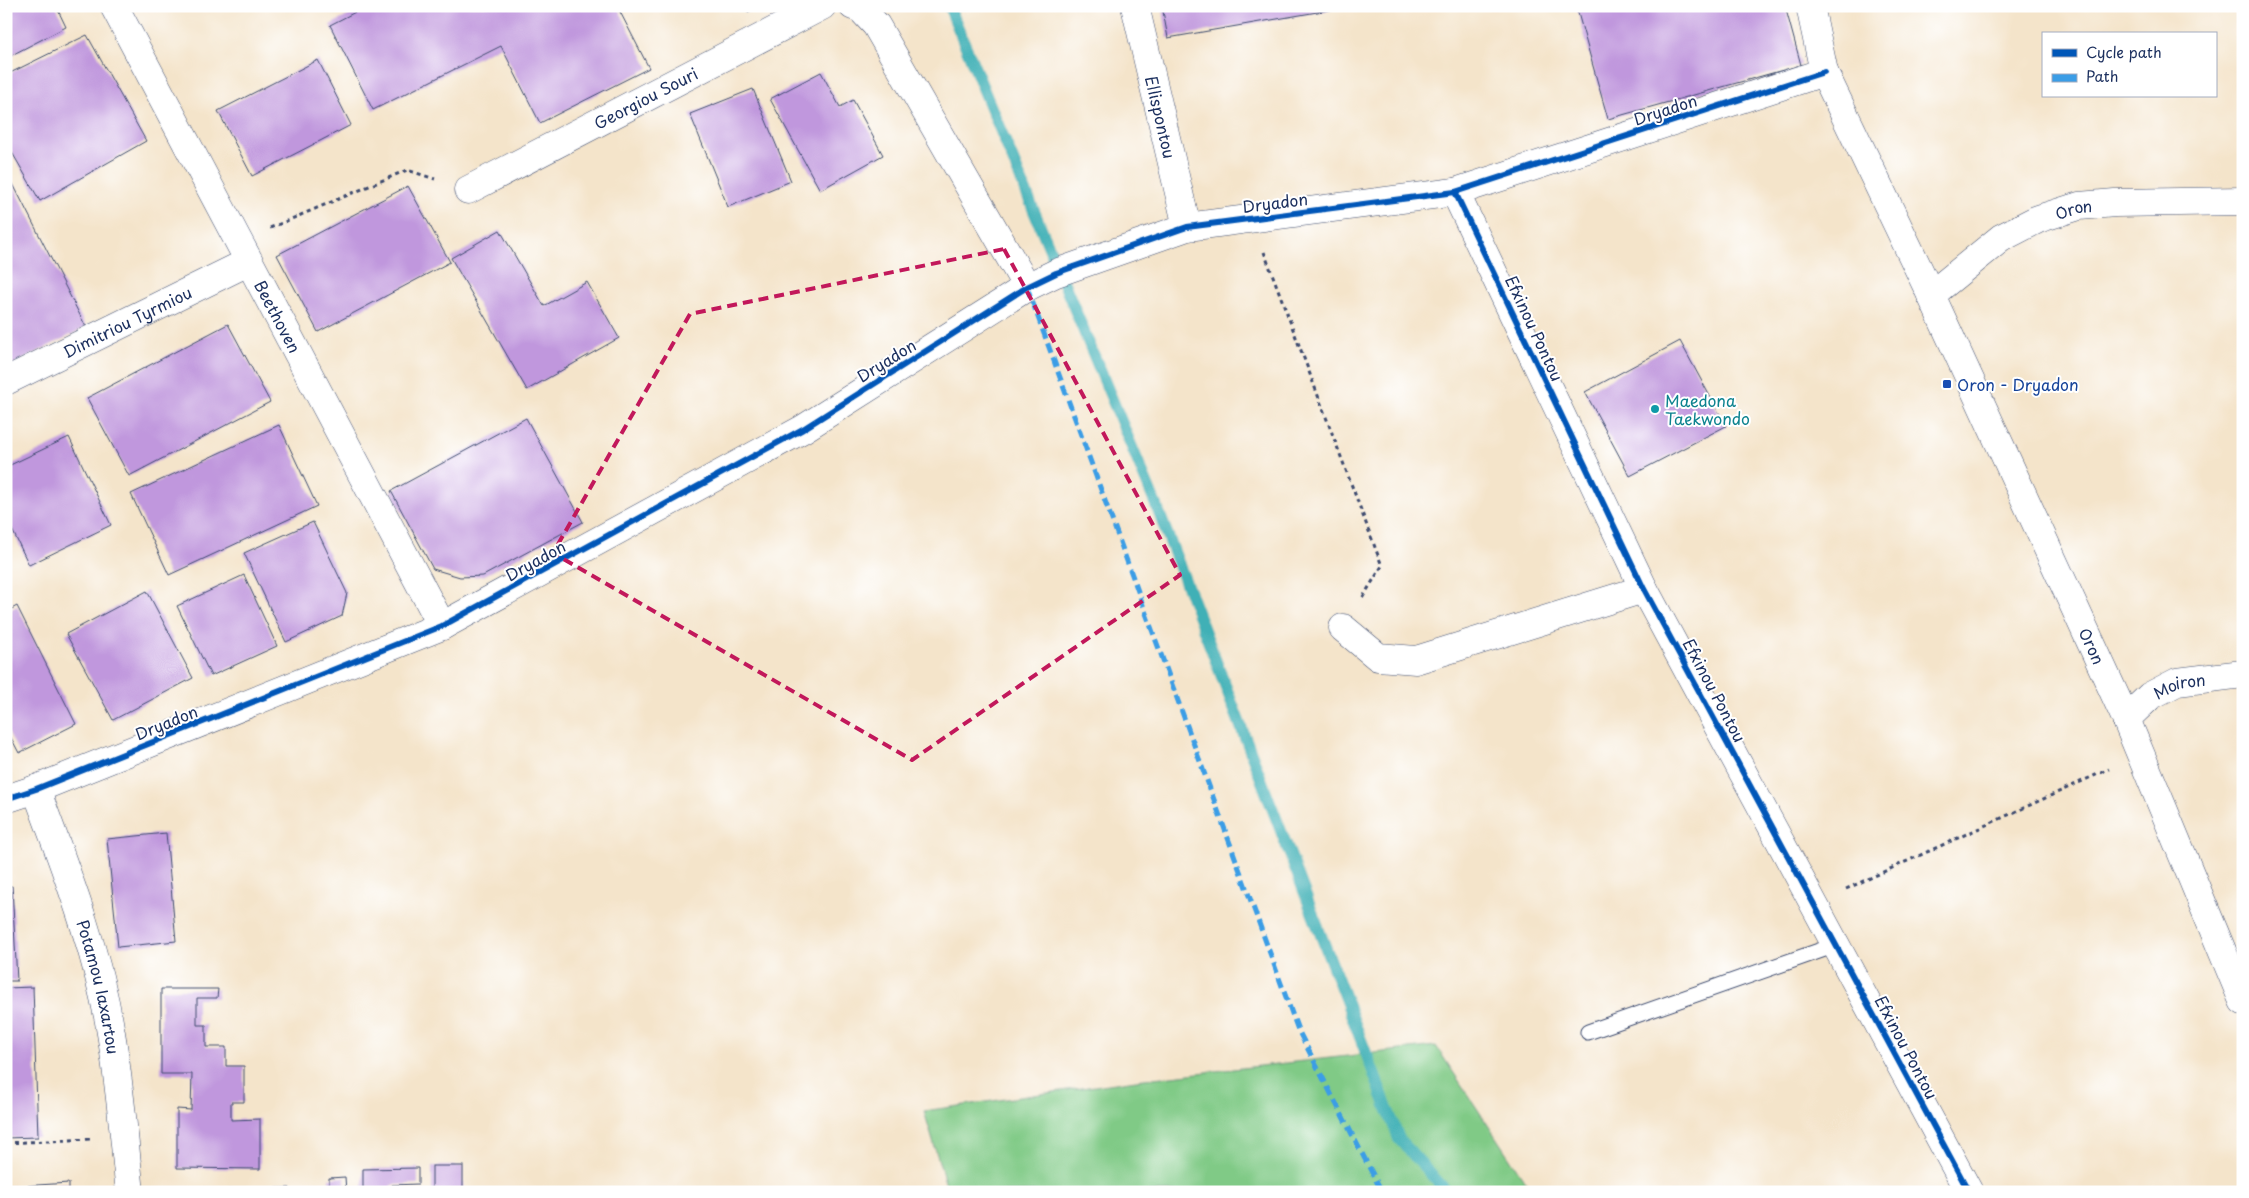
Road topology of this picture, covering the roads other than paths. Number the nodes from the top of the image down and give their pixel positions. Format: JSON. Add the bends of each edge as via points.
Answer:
{"nodes":[{"id":1,"x":114,"y":6,"type":"edge"},
{"id":2,"x":822,"y":6,"type":"edge"},
{"id":3,"x":852,"y":6,"type":"edge"},
{"id":4,"x":1135,"y":6,"type":"edge"},
{"id":5,"x":1810,"y":6,"type":"edge"},
{"id":6,"x":1824,"y":72,"type":"junction"},
{"id":7,"x":468,"y":190,"type":"road end"},
{"id":8,"x":1455,"y":192,"type":"junction"},
{"id":9,"x":2243,"y":201,"type":"edge"},
{"id":10,"x":1187,"y":227,"type":"junction"},
{"id":11,"x":243,"y":252,"type":"junction"},
{"id":12,"x":1027,"y":287,"type":"junction"},
{"id":13,"x":1931,"y":295,"type":"junction"},
{"id":14,"x":6,"y":381,"type":"edge"},
{"id":15,"x":1644,"y":589,"type":"junction"},
{"id":16,"x":442,"y":626,"type":"junction"},
{"id":17,"x":1343,"y":628,"type":"road end"},
{"id":18,"x":2243,"y":674,"type":"edge"},
{"id":19,"x":2126,"y":719,"type":"junction"},
{"id":20,"x":36,"y":789,"type":"junction"},
{"id":21,"x":6,"y":799,"type":"edge"},
{"id":22,"x":1836,"y":946,"type":"junction"},
{"id":23,"x":2243,"y":1001,"type":"edge"},
{"id":24,"x":1588,"y":1032,"type":"dead end"},
{"id":25,"x":130,"y":1192,"type":"edge"},
{"id":26,"x":1969,"y":1192,"type":"edge"}],
"edges":[{"from":1,"to":11,"type":"street","name":"Beethoven"},
{"from":2,"to":7,"type":"street","name":"Georgiou Souri"},
{"from":3,"to":12,"type":"street","via":[[876,25]]},
{"from":4,"to":10,"type":"street","name":"Ellispontou"},
{"from":5,"to":6,"type":"street","name":"Oron"},
{"from":6,"to":8,"type":"street","name":"Dryadon"},
{"from":6,"to":13,"type":"street","name":"Oron"},
{"from":8,"to":10,"type":"street","name":"Dryadon"},
{"from":8,"to":15,"type":"street","name":"Efxinou Pontou"},
{"from":9,"to":13,"type":"street","name":"Oron","via":[[2079,206],[2038,219],[2001,238]]},
{"from":10,"to":12,"type":"street","name":"Dryadon","via":[[1056,273]]},
{"from":11,"to":14,"type":"street","name":"Dimitriou Tyrmiou"},
{"from":11,"to":16,"type":"street","name":"Beethoven"},
{"from":12,"to":16,"type":"street","name":"Dryadon","via":[[803,429]]},
{"from":13,"to":19,"type":"street","name":"Oron"},
{"from":15,"to":17,"type":"street","via":[[1416,660],[1378,656]]},
{"from":15,"to":22,"type":"street","name":"Efxinou Pontou"},
{"from":16,"to":20,"type":"street","name":"Dryadon"},
{"from":18,"to":19,"type":"street","name":"Moiron","via":[[2177,682],[2150,696]]},
{"from":19,"to":23,"type":"street","name":"Oron"},
{"from":20,"to":21,"type":"street","name":"Dryadon"},
{"from":20,"to":25,"type":"street","name":"Potamou Iaxartou","via":[[75,896],[97,970],[111,1032]]},
{"from":22,"to":24,"type":"lane"},
{"from":22,"to":26,"type":"street","name":"Efxinou Pontou"}]}
